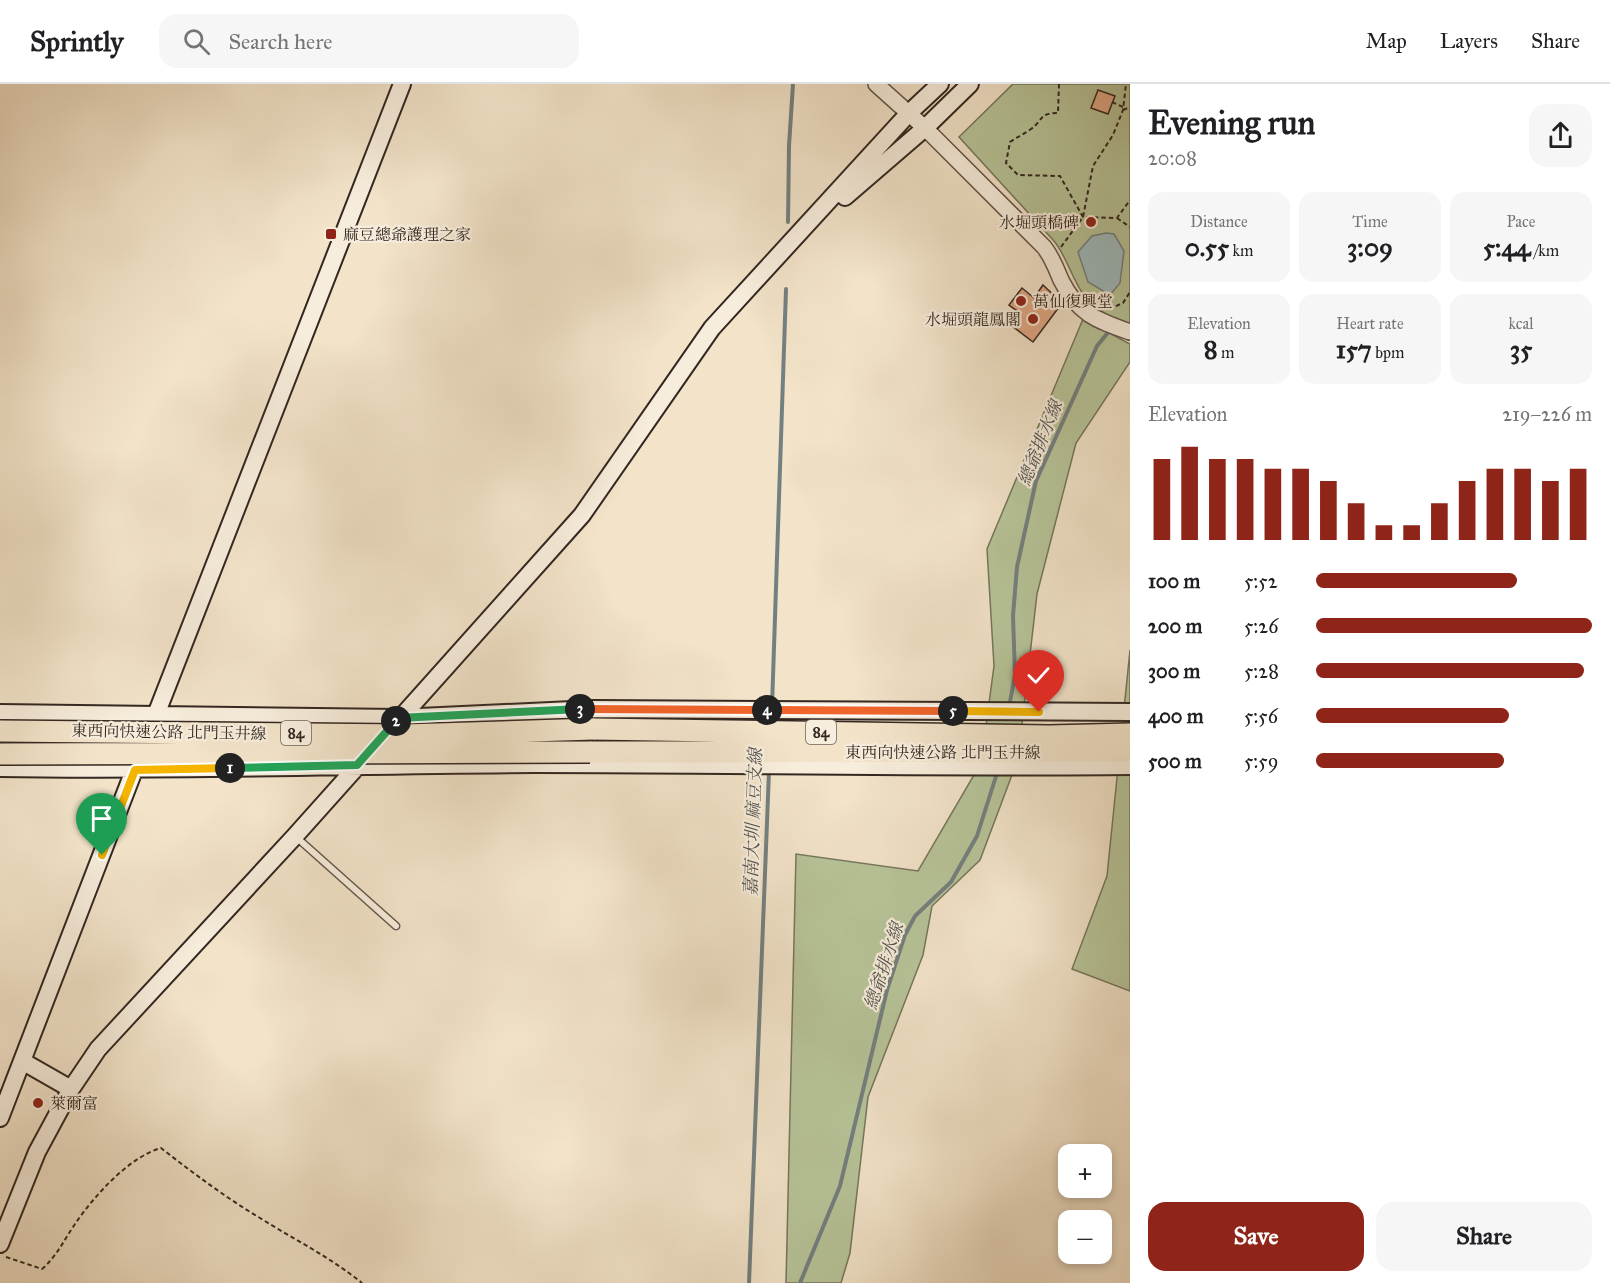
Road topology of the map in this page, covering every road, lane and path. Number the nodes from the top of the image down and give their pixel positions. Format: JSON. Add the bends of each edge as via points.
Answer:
{"nodes":[{"id":1,"x":402,"y":84,"type":"edge"},
{"id":2,"x":876,"y":84,"type":"edge"},
{"id":3,"x":940,"y":84,"type":"edge"},
{"id":4,"x":970,"y":84,"type":"edge"},
{"id":5,"x":1059,"y":84,"type":"edge"},
{"id":6,"x":1126,"y":84,"type":"edge"},
{"id":7,"x":1112,"y":102,"type":"dead end"},
{"id":8,"x":1130,"y":107,"type":"edge"},
{"id":9,"x":1123,"y":108,"type":"junction"},
{"id":10,"x":909,"y":113,"type":"junction"},
{"id":11,"x":925,"y":128,"type":"junction"},
{"id":12,"x":1130,"y":200,"type":"edge"},
{"id":13,"x":1083,"y":217,"type":"junction"},
{"id":14,"x":1117,"y":218,"type":"junction"},
{"id":15,"x":1130,"y":227,"type":"edge"},
{"id":16,"x":785,"y":248,"type":"junction"},
{"id":17,"x":1051,"y":256,"type":"junction"},
{"id":18,"x":1130,"y":292,"type":"edge"},
{"id":19,"x":1123,"y":303,"type":"dead end"},
{"id":20,"x":1130,"y":332,"type":"edge"},
{"id":21,"x":1130,"y":712,"type":"edge"},
{"id":22,"x":0,"y":713,"type":"edge"},
{"id":23,"x":155,"y":717,"type":"junction"},
{"id":24,"x":398,"y":718,"type":"junction"},
{"id":25,"x":0,"y":730,"type":"edge"},
{"id":26,"x":1130,"y":734,"type":"edge"},
{"id":27,"x":1130,"y":751,"type":"edge"},
{"id":28,"x":1043,"y":752,"type":"junction"},
{"id":29,"x":0,"y":754,"type":"edge"},
{"id":30,"x":357,"y":765,"type":"junction"},
{"id":31,"x":1130,"y":766,"type":"edge"},
{"id":32,"x":0,"y":768,"type":"edge"},
{"id":33,"x":135,"y":770,"type":"junction"},
{"id":34,"x":294,"y":836,"type":"junction"},
{"id":35,"x":396,"y":926,"type":"dead end"},
{"id":36,"x":22,"y":1061,"type":"junction"},
{"id":37,"x":71,"y":1089,"type":"junction"},
{"id":38,"x":0,"y":1118,"type":"edge"},
{"id":39,"x":0,"y":1244,"type":"edge"},
{"id":40,"x":0,"y":1255,"type":"edge"},
{"id":41,"x":362,"y":1283,"type":"edge"}],
"edges":[{"from":1,"to":23,"type":"main road"},
{"from":2,"to":10,"type":"street"},
{"from":3,"to":10,"type":"main road"},
{"from":4,"to":11,"type":"main road"},
{"from":5,"to":13,"type":"path","via":[[1058,114],[1050,112],[1040,117],[1030,131],[1011,142],[1006,163],[1018,175],[1060,176]]},
{"from":6,"to":9,"type":"path"},
{"from":7,"to":9,"type":"path"},
{"from":8,"to":9,"type":"path"},
{"from":9,"to":13,"type":"path","via":[[1113,135],[1093,166]]},
{"from":10,"to":11,"type":"street"},
{"from":10,"to":16,"type":"main road"},
{"from":11,"to":16,"type":"main road"},
{"from":11,"to":17,"type":"street"},
{"from":12,"to":14,"type":"path"},
{"from":13,"to":14,"type":"path"},
{"from":13,"to":17,"type":"path"},
{"from":14,"to":15,"type":"path"},
{"from":16,"to":24,"type":"main road","via":[[712,328],[582,515]]},
{"from":17,"to":20,"type":"street","via":[[1072,299],[1089,317]]},
{"from":18,"to":19,"type":"path"},
{"from":21,"to":24,"type":"main road","via":[[593,709]]},
{"from":22,"to":23,"type":"main road"},
{"from":23,"to":24,"type":"main road"},
{"from":23,"to":33,"type":"main road"},
{"from":24,"to":30,"type":"main road"},
{"from":25,"to":28,"type":"highway","name":"東西向快速公路 北門玉井線","number":"84","bridge":true,"via":[[405,735],[593,729]]},
{"from":26,"to":28,"type":"highway","name":"東西向快速公路 北門玉井線","number":"84"},
{"from":27,"to":28,"type":"highway","name":"東西向快速公路 北門玉井線","number":"84"},
{"from":28,"to":29,"type":"highway","name":"東西向快速公路 北門玉井線","number":"84","bridge":true},
{"from":28,"to":30,"type":"main road","via":[[586,764]]},
{"from":28,"to":31,"type":"main road"},
{"from":30,"to":33,"type":"main road"},
{"from":30,"to":34,"type":"main road"},
{"from":32,"to":33,"type":"main road"},
{"from":33,"to":36,"type":"main road"},
{"from":34,"to":35,"type":"lane"},
{"from":34,"to":37,"type":"main road","via":[[98,1049]]},
{"from":36,"to":37,"type":"main road"},
{"from":36,"to":38,"type":"main road"},
{"from":37,"to":39,"type":"main road","via":[[37,1152]]},
{"from":40,"to":41,"type":"path","via":[[42,1269],[53,1260],[76,1222],[125,1168],[145,1152],[162,1148],[205,1183],[333,1260]]}]}
